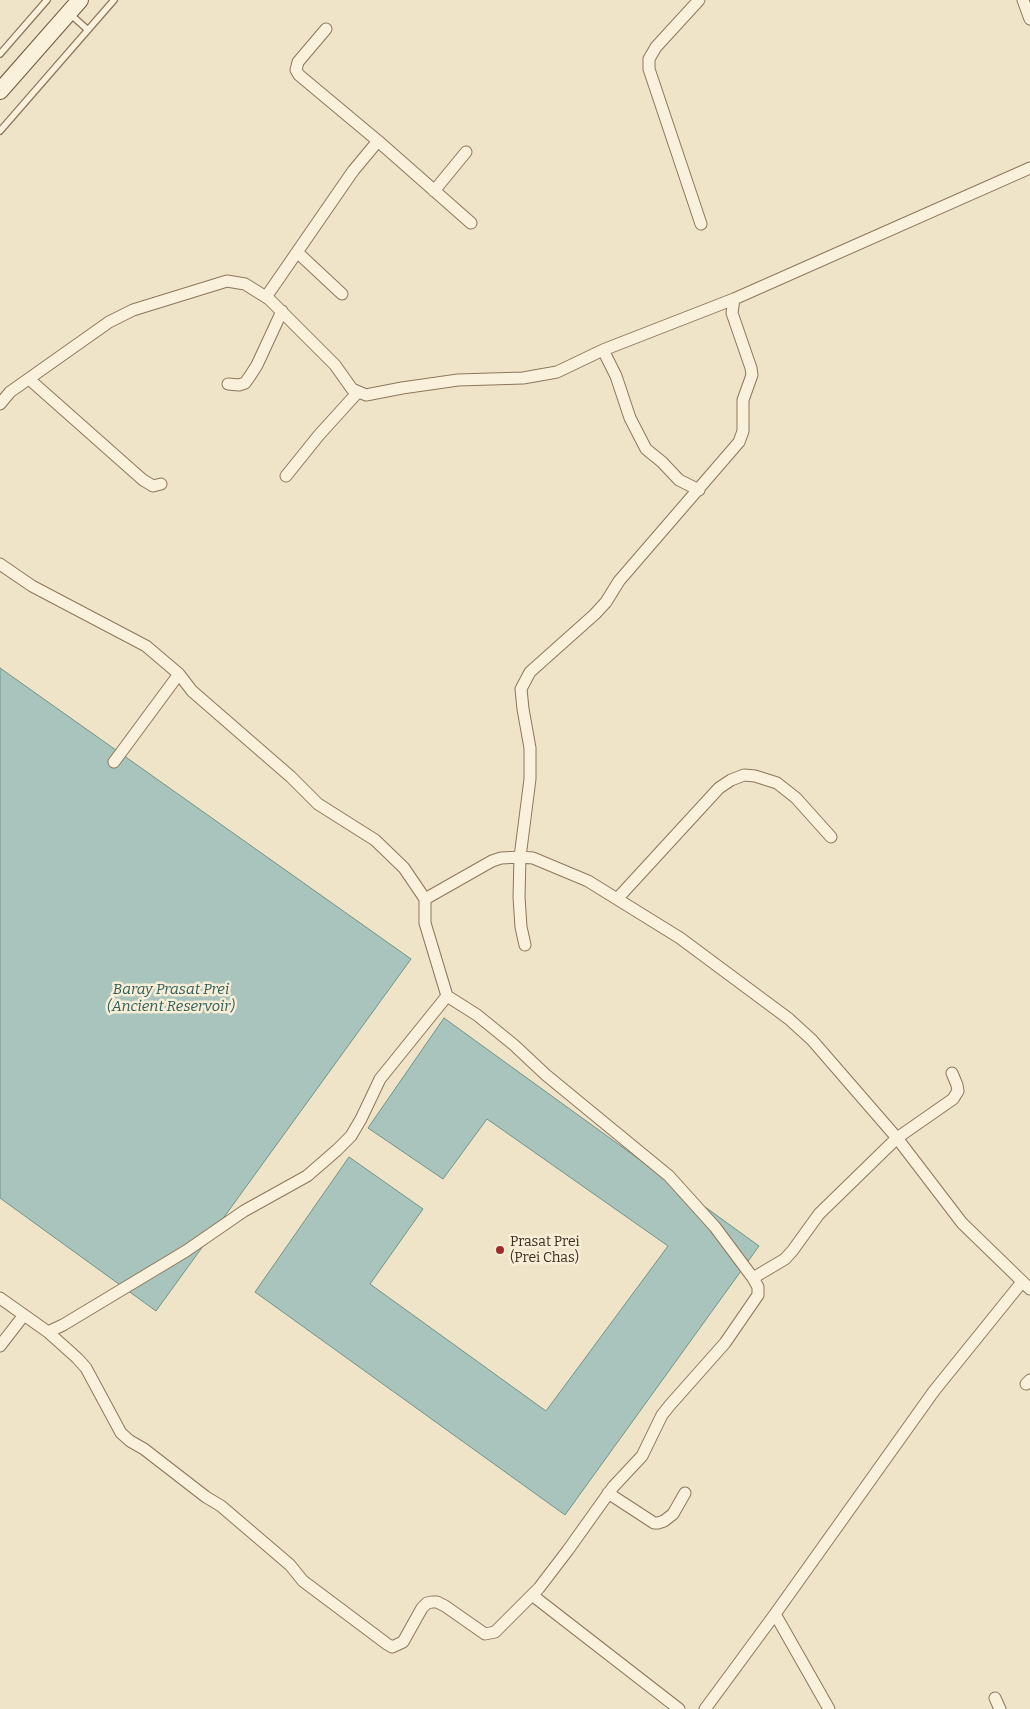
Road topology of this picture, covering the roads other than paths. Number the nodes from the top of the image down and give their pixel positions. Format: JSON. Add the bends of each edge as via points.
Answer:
{"nodes":[{"id":1,"x":47,"y":0,"type":"edge"},
{"id":2,"x":80,"y":0,"type":"edge"},
{"id":3,"x":114,"y":0,"type":"edge"},
{"id":4,"x":699,"y":0,"type":"edge"},
{"id":5,"x":1023,"y":0,"type":"edge"},
{"id":6,"x":69,"y":13,"type":"junction"},
{"id":7,"x":1030,"y":19,"type":"edge"},
{"id":8,"x":326,"y":29,"type":"dead end"},
{"id":9,"x":88,"y":30,"type":"junction"},
{"id":10,"x":0,"y":54,"type":"edge"},
{"id":11,"x":0,"y":92,"type":"edge"},
{"id":12,"x":0,"y":131,"type":"edge"},
{"id":13,"x":378,"y":141,"type":"junction"},
{"id":14,"x":466,"y":152,"type":"dead end"},
{"id":15,"x":1030,"y":168,"type":"edge"},
{"id":16,"x":434,"y":191,"type":"junction"},
{"id":17,"x":471,"y":223,"type":"dead end"},
{"id":18,"x":701,"y":224,"type":"dead end"},
{"id":19,"x":297,"y":252,"type":"junction"},
{"id":20,"x":342,"y":294,"type":"dead end"},
{"id":21,"x":266,"y":297,"type":"junction"},
{"id":22,"x":734,"y":299,"type":"junction"},
{"id":23,"x":282,"y":311,"type":"junction"},
{"id":24,"x":603,"y":350,"type":"junction"},
{"id":25,"x":29,"y":379,"type":"junction"},
{"id":26,"x":228,"y":384,"type":"dead end"},
{"id":27,"x":358,"y":392,"type":"junction"},
{"id":28,"x":0,"y":404,"type":"edge"},
{"id":29,"x":286,"y":476,"type":"dead end"},
{"id":30,"x":161,"y":484,"type":"dead end"},
{"id":31,"x":698,"y":490,"type":"junction"},
{"id":32,"x":0,"y":564,"type":"edge"},
{"id":33,"x":179,"y":674,"type":"junction"},
{"id":34,"x":114,"y":762,"type":"dead end"},
{"id":35,"x":831,"y":837,"type":"dead end"},
{"id":36,"x":520,"y":856,"type":"junction"},
{"id":37,"x":425,"y":899,"type":"junction"},
{"id":38,"x":617,"y":899,"type":"junction"},
{"id":39,"x":524,"y":945,"type":"dead end"},
{"id":40,"x":448,"y":996,"type":"junction"},
{"id":41,"x":952,"y":1073,"type":"dead end"},
{"id":42,"x":897,"y":1138,"type":"junction"},
{"id":43,"x":753,"y":1278,"type":"junction"},
{"id":44,"x":1026,"y":1286,"type":"edge"},
{"id":45,"x":0,"y":1298,"type":"edge"},
{"id":46,"x":24,"y":1315,"type":"junction"},
{"id":47,"x":48,"y":1332,"type":"junction"},
{"id":48,"x":0,"y":1346,"type":"edge"},
{"id":49,"x":608,"y":1493,"type":"junction"},
{"id":50,"x":685,"y":1493,"type":"dead end"},
{"id":51,"x":532,"y":1595,"type":"junction"},
{"id":52,"x":775,"y":1614,"type":"junction"},
{"id":53,"x":679,"y":1709,"type":"edge"},
{"id":54,"x":705,"y":1709,"type":"edge"},
{"id":55,"x":829,"y":1709,"type":"edge"}],
"edges":[{"from":1,"to":10,"type":"lane"},
{"from":2,"to":6,"type":"main road"},
{"from":3,"to":9,"type":"lane"},
{"from":4,"to":18,"type":"street","via":[[656,47],[649,59],[649,69]]},
{"from":5,"to":7,"type":"street"},
{"from":6,"to":9,"type":"lane"},
{"from":6,"to":11,"type":"main road"},
{"from":8,"to":13,"type":"street","via":[[298,62],[298,75]]},
{"from":9,"to":12,"type":"lane"},
{"from":13,"to":16,"type":"street"},
{"from":13,"to":19,"type":"street","via":[[353,171]]},
{"from":14,"to":16,"type":"street"},
{"from":15,"to":22,"type":"street"},
{"from":16,"to":17,"type":"street"},
{"from":19,"to":20,"type":"street"},
{"from":19,"to":21,"type":"street"},
{"from":21,"to":23,"type":"street"},
{"from":21,"to":25,"type":"street","via":[[245,284],[227,281],[132,310],[109,322]]},
{"from":22,"to":24,"type":"street"},
{"from":22,"to":31,"type":"street","via":[[732,313],[752,375],[743,400],[743,431],[734,450]]},
{"from":23,"to":26,"type":"street","via":[[250,376],[239,385]]},
{"from":23,"to":27,"type":"street"},
{"from":24,"to":27,"type":"street","via":[[558,372],[523,378],[458,380],[366,395]]},
{"from":24,"to":31,"type":"street","via":[[646,449],[678,480]]},
{"from":25,"to":28,"type":"street","via":[[10,392]]},
{"from":25,"to":30,"type":"street","via":[[144,480],[153,486]]},
{"from":27,"to":29,"type":"street"},
{"from":31,"to":36,"type":"street","via":[[619,581],[606,602],[530,672],[524,682],[521,694],[530,748],[530,780]]},
{"from":32,"to":33,"type":"street","via":[[32,586],[146,646]]},
{"from":33,"to":34,"type":"street"},
{"from":33,"to":37,"type":"street","via":[[192,691],[318,804],[375,840],[404,868]]},
{"from":35,"to":38,"type":"street","via":[[796,798],[777,783],[744,775],[719,788]]},
{"from":36,"to":37,"type":"street","via":[[492,861]]},
{"from":36,"to":38,"type":"street","via":[[579,877]]},
{"from":36,"to":39,"type":"street","via":[[519,897]]},
{"from":37,"to":40,"type":"street","via":[[425,923]]},
{"from":38,"to":42,"type":"street","via":[[680,938],[789,1019],[812,1040]]},
{"from":40,"to":43,"type":"street","via":[[477,1015],[669,1176],[715,1226]]},
{"from":40,"to":47,"type":"street","via":[[380,1080],[362,1119],[350,1136],[307,1176],[244,1211],[186,1251]]},
{"from":41,"to":42,"type":"street","via":[[957,1085],[956,1096]]},
{"from":42,"to":43,"type":"street","via":[[819,1214],[785,1259]]},
{"from":42,"to":44,"type":"street","via":[[962,1223]]},
{"from":43,"to":49,"type":"street","via":[[758,1287],[754,1301],[725,1343],[666,1410],[642,1456]]},
{"from":44,"to":52,"type":"street","via":[[934,1391]]},
{"from":45,"to":46,"type":"street"},
{"from":46,"to":47,"type":"street"},
{"from":46,"to":48,"type":"street"},
{"from":47,"to":51,"type":"street","via":[[86,1368],[121,1433],[221,1506],[290,1565],[303,1581],[392,1647],[403,1642],[427,1603],[437,1602],[445,1606],[485,1634],[499,1629]]},
{"from":49,"to":50,"type":"street","via":[[658,1523],[673,1514]]},
{"from":49,"to":51,"type":"street"},
{"from":51,"to":53,"type":"street"},
{"from":52,"to":54,"type":"street"},
{"from":52,"to":55,"type":"street"}]}
